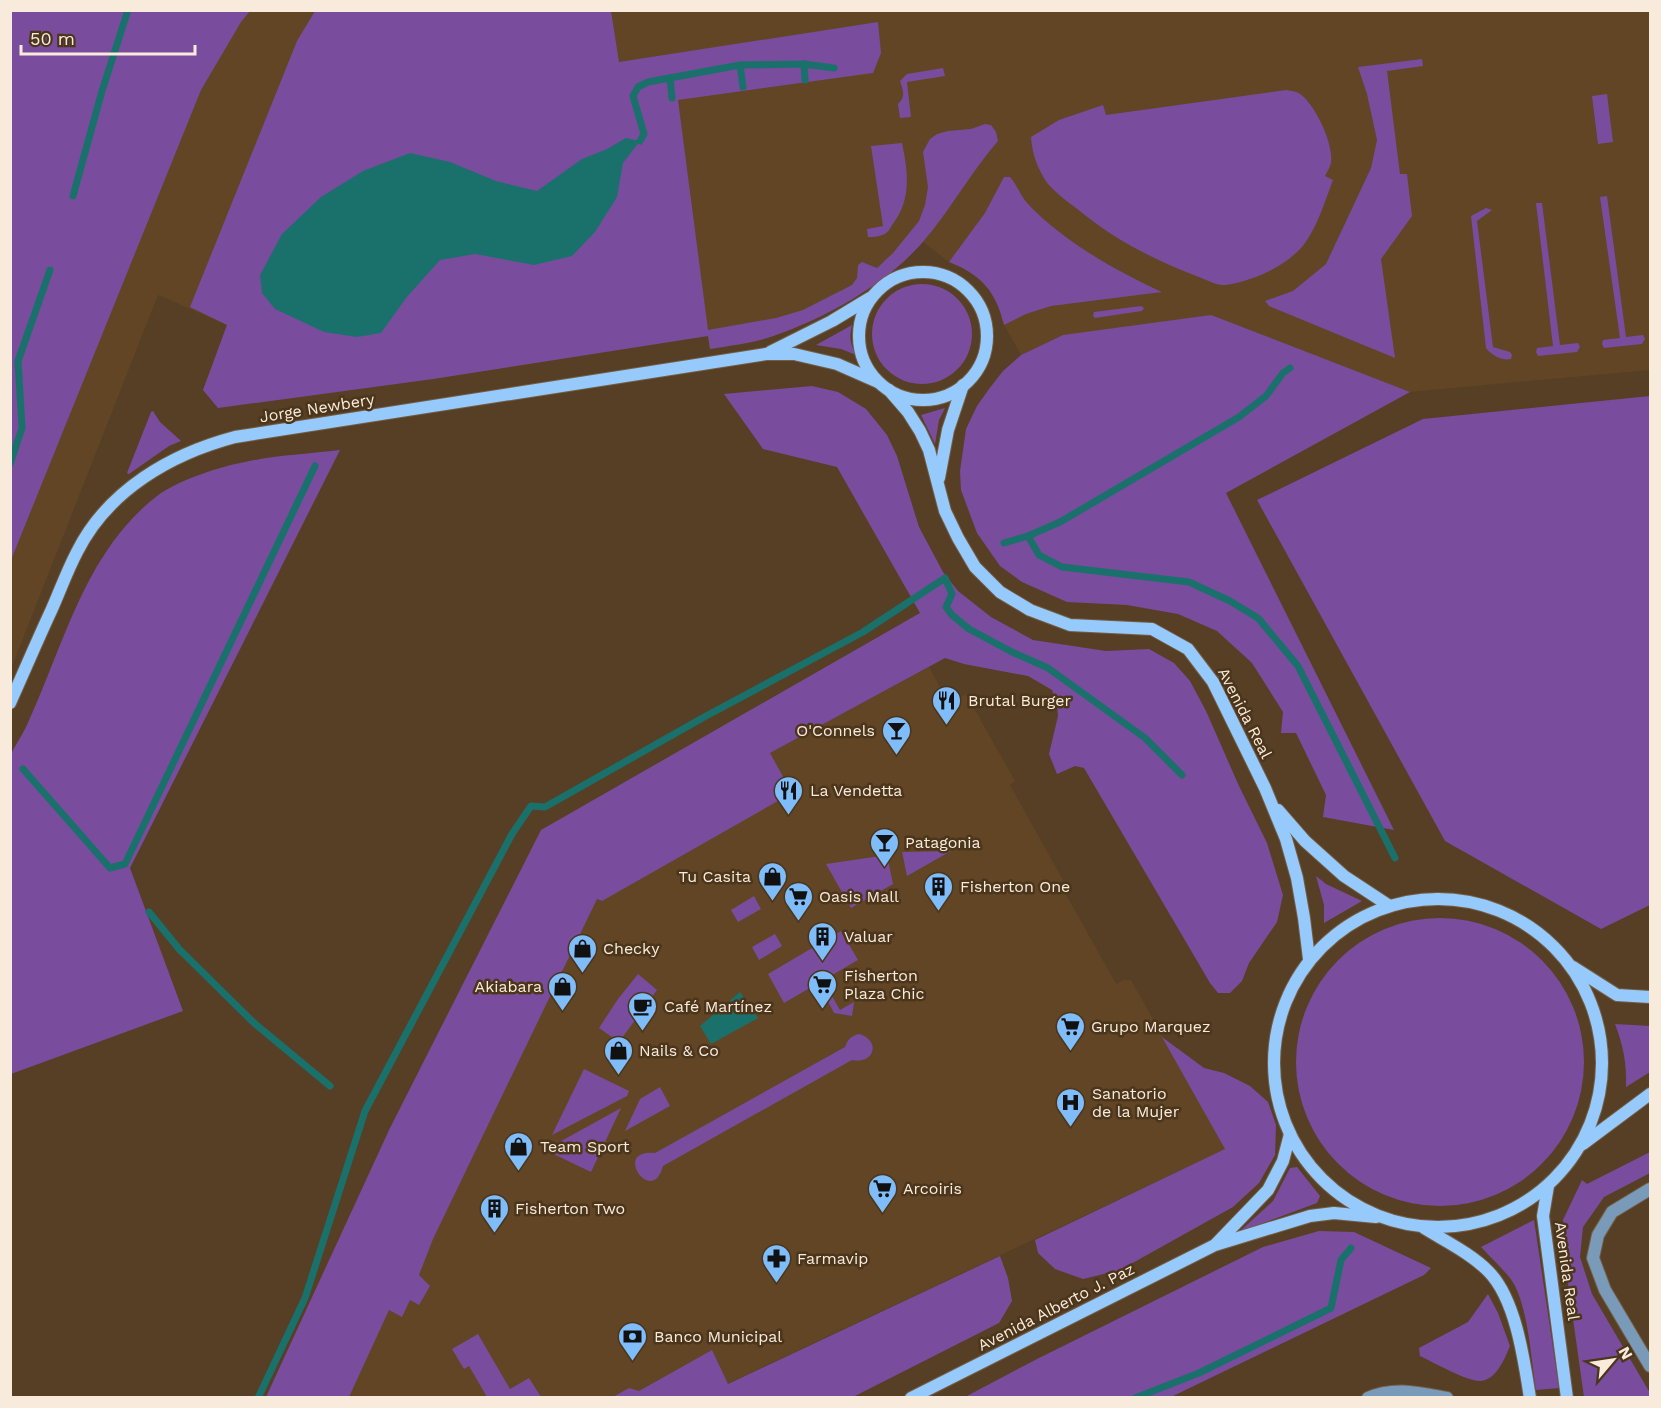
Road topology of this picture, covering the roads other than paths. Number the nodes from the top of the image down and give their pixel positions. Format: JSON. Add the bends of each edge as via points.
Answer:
{"nodes":[{"id":1,"x":872,"y":296,"type":"junction"},
{"id":2,"x":766,"y":354,"type":"junction"},
{"id":3,"x":878,"y":382,"type":"junction"},
{"id":4,"x":963,"y":385,"type":"junction"},
{"id":5,"x":889,"y":390,"type":"junction"},
{"id":6,"x":939,"y":482,"type":"junction"},
{"id":7,"x":10,"y":703,"type":"edge"},
{"id":8,"x":1270,"y":801,"type":"junction"},
{"id":9,"x":1388,"y":905,"type":"junction"},
{"id":10,"x":1309,"y":959,"type":"junction"},
{"id":11,"x":1571,"y":966,"type":"junction"},
{"id":12,"x":1650,"y":997,"type":"edge"},
{"id":13,"x":1650,"y":1094,"type":"edge"},
{"id":14,"x":1290,"y":1134,"type":"junction"},
{"id":15,"x":1582,"y":1144,"type":"junction"},
{"id":16,"x":1548,"y":1186,"type":"junction"},
{"id":17,"x":1650,"y":1189,"type":"edge"},
{"id":18,"x":1384,"y":1218,"type":"junction"},
{"id":19,"x":1424,"y":1227,"type":"junction"},
{"id":20,"x":1215,"y":1245,"type":"junction"},
{"id":21,"x":1650,"y":1366,"type":"edge"},
{"id":22,"x":911,"y":1398,"type":"edge"},
{"id":23,"x":1368,"y":1398,"type":"edge"},
{"id":24,"x":1447,"y":1398,"type":"edge"},
{"id":25,"x":1530,"y":1398,"type":"edge"},
{"id":26,"x":1567,"y":1398,"type":"edge"}],
"edges":[{"from":1,"to":2,"type":"main road","name":"Jorge Newbery"},
{"from":1,"to":3,"type":"main road","via":[[858,329],[862,358]]},
{"from":1,"to":4,"type":"main road","via":[[880,286],[898,276],[918,272],[953,279],[967,290],[978,304],[986,338],[983,356]]},
{"from":2,"to":3,"type":"main road","name":"Jorge Newbery","via":[[794,354],[837,363]]},
{"from":2,"to":7,"type":"main road","name":"Jorge Newbery","via":[[235,437],[172,459],[118,498],[96,522],[78,550]]},
{"from":3,"to":5,"type":"main road"},
{"from":4,"to":5,"type":"main road","via":[[927,400],[907,398]]},
{"from":4,"to":6,"type":"main road","name":"Avenida Real","via":[[948,430]]},
{"from":5,"to":6,"type":"main road","name":"Avenida Real","via":[[920,431]]},
{"from":6,"to":8,"type":"main road","name":"Avenida Real","via":[[945,511],[958,538],[975,567],[1000,592],[1030,610],[1070,625],[1152,630],[1188,649],[1213,682]]},
{"from":8,"to":9,"type":"main road","name":"Avenida Real","via":[[1320,855]]},
{"from":8,"to":10,"type":"main road","name":"Avenida Real","via":[[1297,878]]},
{"from":9,"to":10,"type":"main road","via":[[1344,926]]},
{"from":9,"to":11,"type":"main road","via":[[1428,897],[1468,900],[1518,918],[1547,939]]},
{"from":10,"to":14,"type":"main road","via":[[1292,986],[1274,1046],[1279,1107]]},
{"from":11,"to":12,"type":"main road","via":[[1617,995]]},
{"from":11,"to":15,"type":"main road","via":[[1593,1008],[1603,1072],[1596,1110]]},
{"from":13,"to":15,"type":"main road"},
{"from":14,"to":18,"type":"main road","via":[[1313,1170],[1345,1199]]},
{"from":14,"to":20,"type":"main road","name":"Avenida Alberto J. Paz","via":[[1283,1161],[1268,1190]]},
{"from":15,"to":16,"type":"main road"},
{"from":16,"to":19,"type":"main road","via":[[1506,1214],[1479,1223]]},
{"from":16,"to":26,"type":"main road","name":"Avenida Real","via":[[1543,1216]]},
{"from":17,"to":21,"type":"street","via":[[1612,1212],[1598,1235],[1593,1258],[1605,1290]]},
{"from":18,"to":19,"type":"main road"},
{"from":18,"to":20,"type":"main road","name":"Avenida Alberto J. Paz","via":[[1334,1213],[1310,1216]]},
{"from":19,"to":25,"type":"main road","via":[[1488,1270],[1497,1281],[1513,1315]]},
{"from":20,"to":22,"type":"main road","name":"Avenida Alberto J. Paz"},
{"from":23,"to":24,"type":"street","via":[[1402,1390]]}]}
